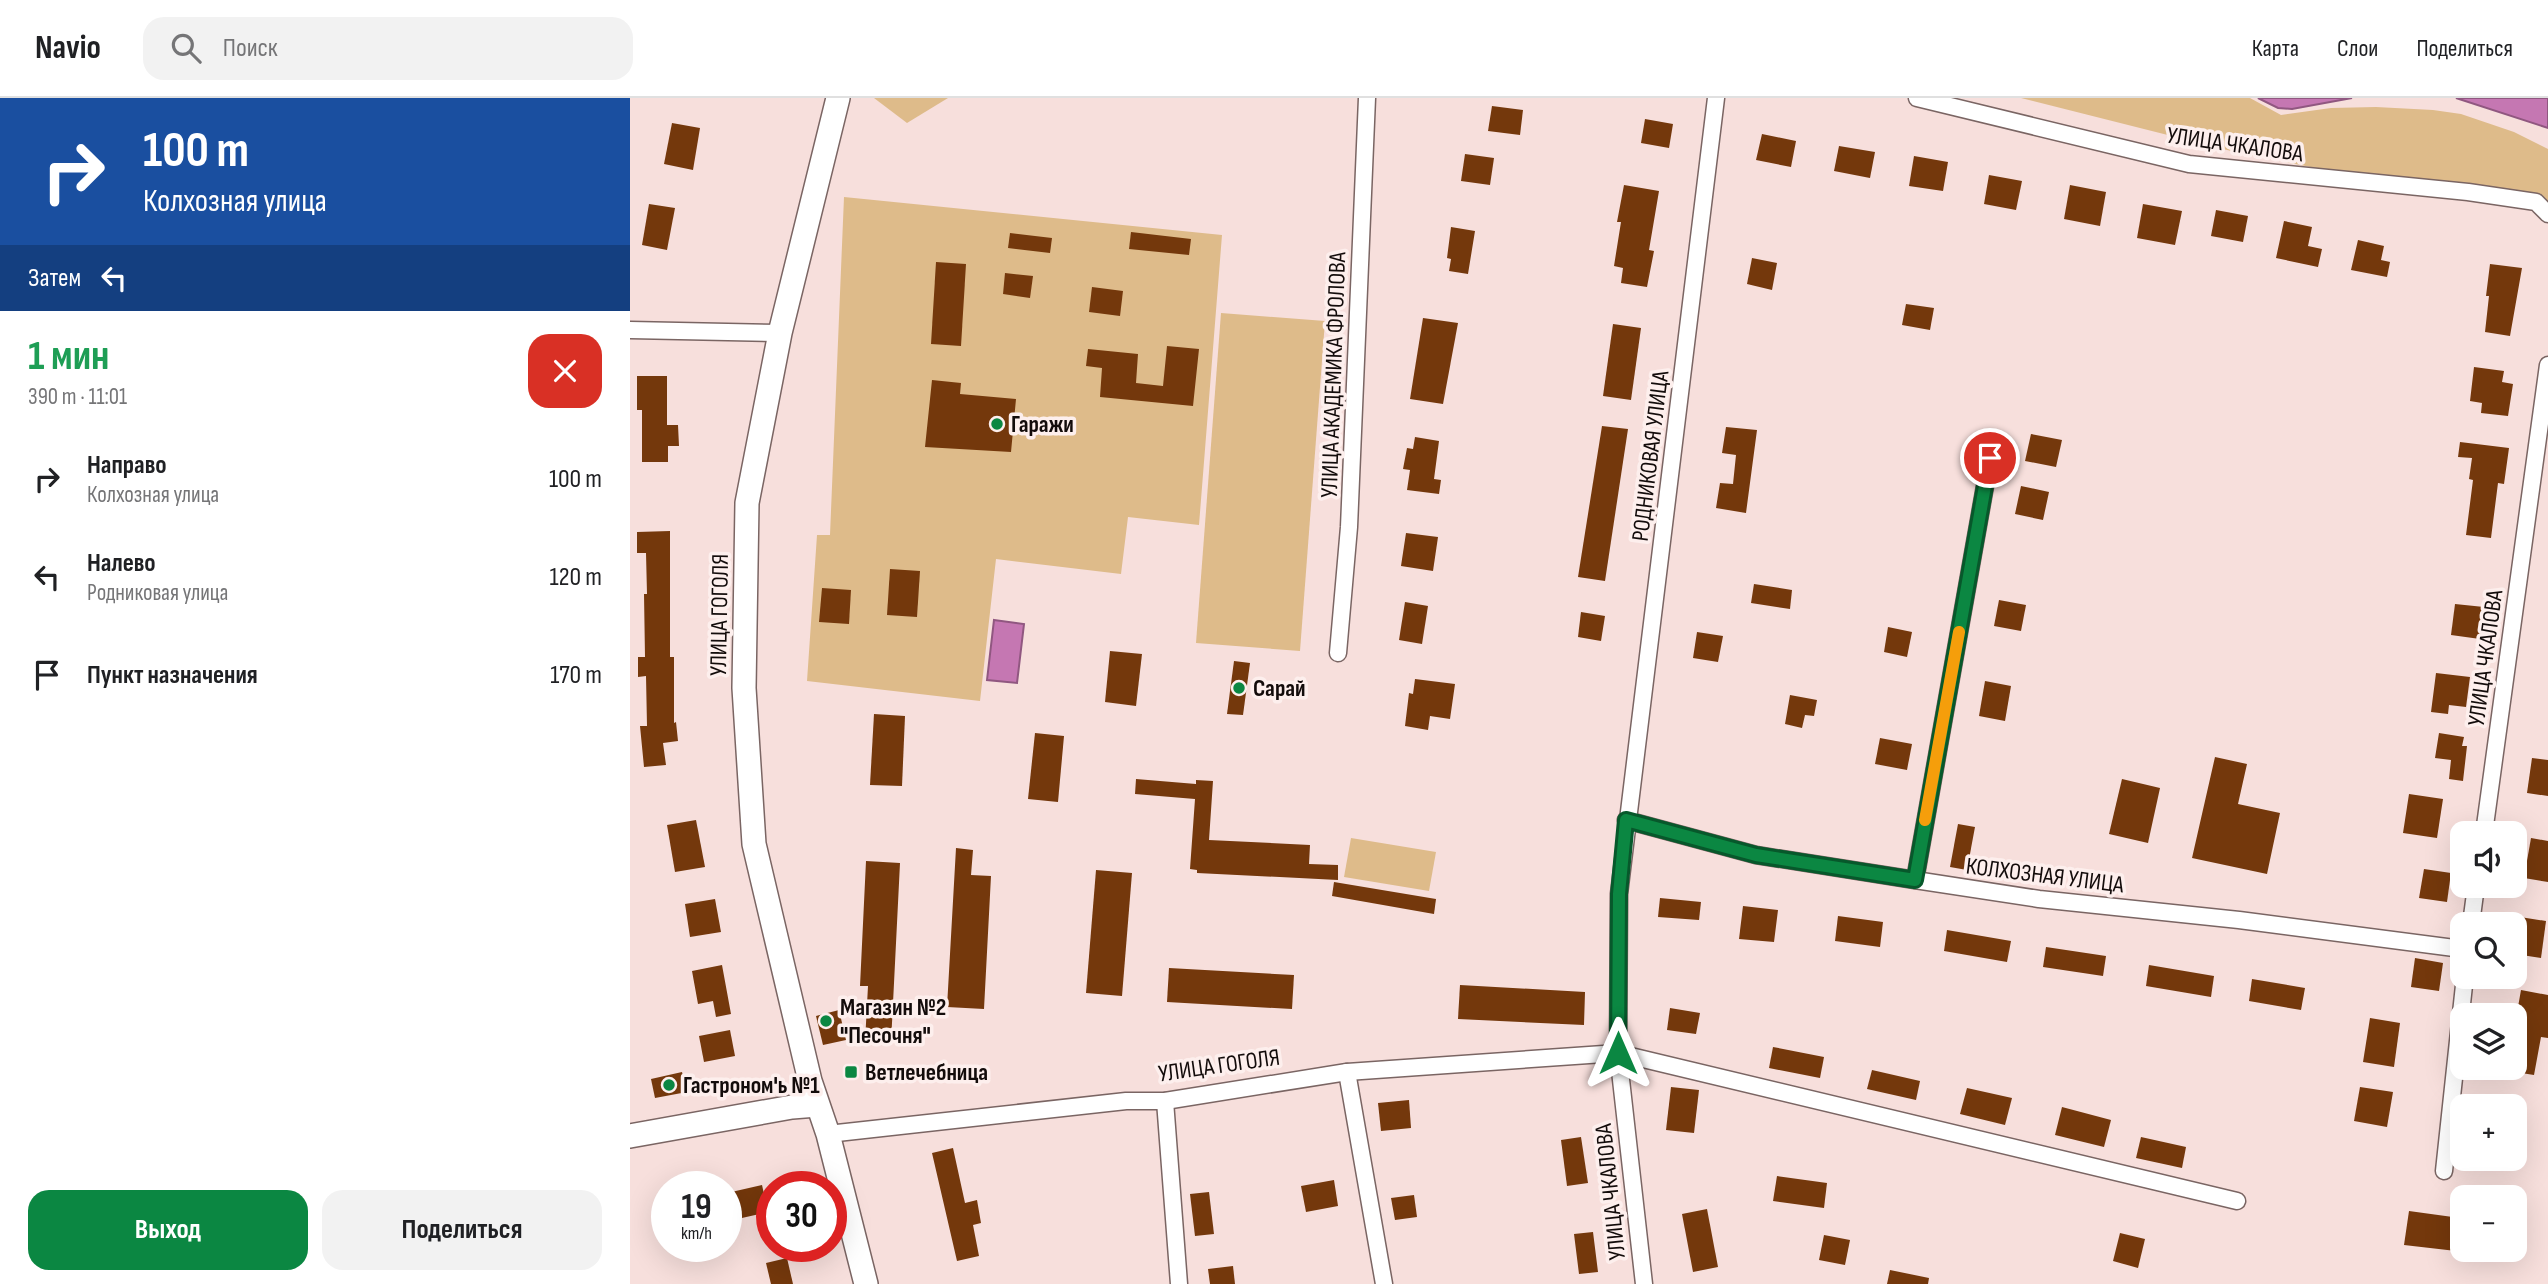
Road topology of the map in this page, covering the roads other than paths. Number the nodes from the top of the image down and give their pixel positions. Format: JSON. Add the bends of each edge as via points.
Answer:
{"nodes":[{"id":1,"x":838,"y":98,"type":"edge"},
{"id":2,"x":1367,"y":98,"type":"edge"},
{"id":3,"x":1716,"y":98,"type":"edge"},
{"id":4,"x":1917,"y":98,"type":"edge"},
{"id":5,"x":2548,"y":214,"type":"edge"},
{"id":6,"x":630,"y":330,"type":"edge"},
{"id":7,"x":780,"y":333,"type":"junction"},
{"id":8,"x":2548,"y":365,"type":"edge"},
{"id":9,"x":1990,"y":458,"type":"dead end"},
{"id":10,"x":1338,"y":653,"type":"dead end"},
{"id":11,"x":1626,"y":820,"type":"junction"},
{"id":12,"x":2486,"y":821,"type":"edge"},
{"id":13,"x":1915,"y":880,"type":"junction"},
{"id":14,"x":2450,"y":947,"type":"edge"},
{"id":15,"x":2464,"y":989,"type":"edge"},
{"id":16,"x":1618,"y":1053,"type":"junction"},
{"id":17,"x":1348,"y":1072,"type":"junction"},
{"id":18,"x":1166,"y":1101,"type":"junction"},
{"id":19,"x":817,"y":1105,"type":"junction"},
{"id":20,"x":828,"y":1134,"type":"junction"},
{"id":21,"x":630,"y":1136,"type":"edge"},
{"id":22,"x":2444,"y":1171,"type":"dead end"},
{"id":23,"x":2236,"y":1201,"type":"dead end"},
{"id":24,"x":866,"y":1284,"type":"edge"},
{"id":25,"x":1179,"y":1284,"type":"edge"},
{"id":26,"x":1384,"y":1284,"type":"edge"},
{"id":27,"x":1644,"y":1284,"type":"edge"}],
"edges":[{"from":1,"to":7,"type":"main road","name":"УЛИЦА ГОГОЛЯ"},
{"from":2,"to":10,"type":"street","name":"УЛИЦА АКАДЕМИКА ФРОЛОВА","via":[[1349,527]]},
{"from":3,"to":11,"type":"street","name":"РОДНИКОВАЯ УЛИЦА"},
{"from":4,"to":5,"type":"street","name":"УЛИЦА ЧКАЛОВА","via":[[2189,164],[2468,192],[2536,202]]},
{"from":6,"to":7,"type":"street"},
{"from":7,"to":19,"type":"main road","name":"УЛИЦА ГОГОЛЯ","via":[[747,503],[744,688],[754,844]]},
{"from":8,"to":12,"type":"street","name":"УЛИЦА ЧКАЛОВА"},
{"from":9,"to":13,"type":"street"},
{"from":11,"to":13,"type":"street","name":"КОЛХОЗНАЯ УЛИЦА","via":[[1756,855]]},
{"from":11,"to":16,"type":"street","name":"РОДНИКОВАЯ УЛИЦА","via":[[1619,894]]},
{"from":13,"to":14,"type":"street","name":"КОЛХОЗНАЯ УЛИЦА"},
{"from":15,"to":22,"type":"street"},
{"from":16,"to":17,"type":"street","name":"УЛИЦА ГОГОЛЯ"},
{"from":16,"to":23,"type":"street"},
{"from":16,"to":27,"type":"street","name":"УЛИЦА ЧКАЛОВА"},
{"from":17,"to":18,"type":"street","name":"УЛИЦА ГОГОЛЯ"},
{"from":17,"to":26,"type":"street"},
{"from":18,"to":20,"type":"street","name":"УЛИЦА ГОГОЛЯ","via":[[1126,1101]]},
{"from":18,"to":25,"type":"street"},
{"from":19,"to":20,"type":"main road","name":"УЛИЦА ГОГОЛЯ"},
{"from":19,"to":21,"type":"main road"},
{"from":20,"to":24,"type":"main road","name":"УЛИЦА ГОГОЛЯ"}]}
